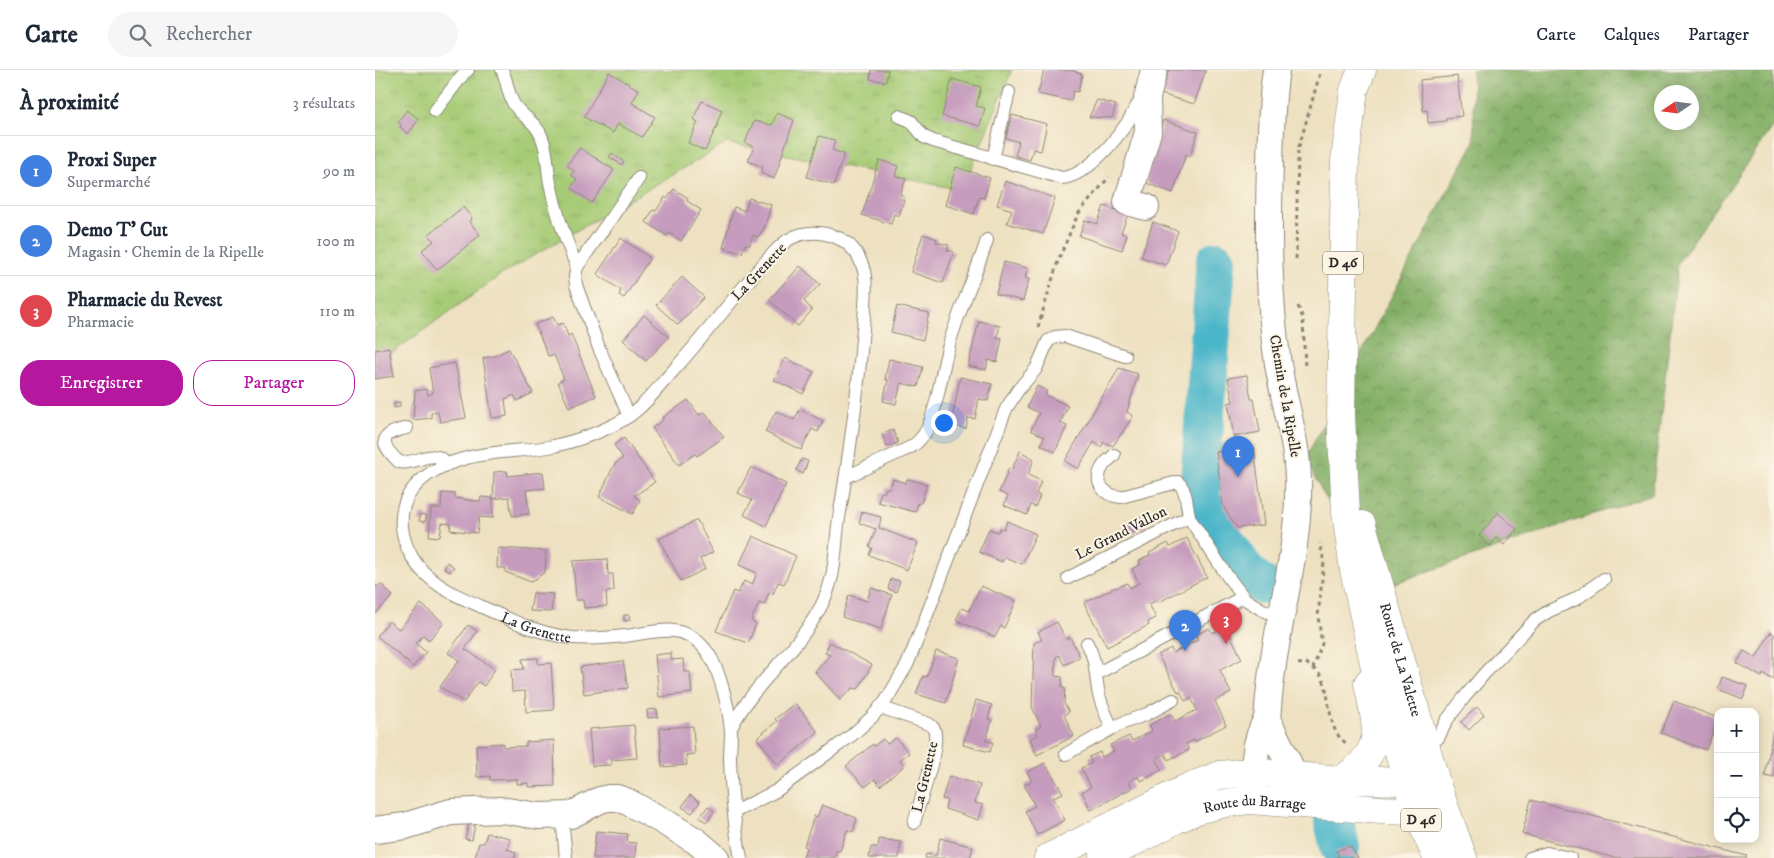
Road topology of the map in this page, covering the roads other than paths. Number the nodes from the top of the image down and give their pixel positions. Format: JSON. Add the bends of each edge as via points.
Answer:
{"nodes":[{"id":1,"x":468,"y":70,"type":"edge"},
{"id":2,"x":502,"y":70,"type":"edge"},
{"id":3,"x":1154,"y":70,"type":"edge"},
{"id":4,"x":1276,"y":70,"type":"edge"},
{"id":5,"x":1362,"y":70,"type":"edge"},
{"id":6,"x":1009,"y":92,"type":"dead end"},
{"id":7,"x":1147,"y":98,"type":"junction"},
{"id":8,"x":435,"y":111,"type":"dead end"},
{"id":9,"x":899,"y":116,"type":"dead end"},
{"id":10,"x":993,"y":159,"type":"junction"},
{"id":11,"x":639,"y":178,"type":"dead end"},
{"id":12,"x":1147,"y":207,"type":"dead end"},
{"id":13,"x":987,"y":240,"type":"dead end"},
{"id":14,"x":577,"y":267,"type":"junction"},
{"id":15,"x":1125,"y":356,"type":"dead end"},
{"id":16,"x":629,"y":416,"type":"junction"},
{"id":17,"x":407,"y":428,"type":"dead end"},
{"id":18,"x":1114,"y":454,"type":"dead end"},
{"id":19,"x":1342,"y":459,"type":"junction"},
{"id":20,"x":447,"y":464,"type":"junction"},
{"id":21,"x":846,"y":476,"type":"junction"},
{"id":22,"x":1189,"y":517,"type":"junction"},
{"id":23,"x":1354,"y":570,"type":"junction"},
{"id":24,"x":1068,"y":578,"type":"dead end"},
{"id":25,"x":1605,"y":579,"type":"dead end"},
{"id":26,"x":1243,"y":597,"type":"junction"},
{"id":27,"x":1281,"y":618,"type":"junction"},
{"id":28,"x":1396,"y":642,"type":"junction"},
{"id":29,"x":1087,"y":643,"type":"dead end"},
{"id":30,"x":1096,"y":674,"type":"junction"},
{"id":31,"x":1173,"y":700,"type":"dead end"},
{"id":32,"x":881,"y":707,"type":"junction"},
{"id":33,"x":1267,"y":719,"type":"junction"},
{"id":34,"x":731,"y":728,"type":"junction"},
{"id":35,"x":1112,"y":728,"type":"junction"},
{"id":36,"x":1425,"y":746,"type":"junction"},
{"id":37,"x":1066,"y":754,"type":"dead end"},
{"id":38,"x":1254,"y":773,"type":"junction"},
{"id":39,"x":1293,"y":776,"type":"junction"},
{"id":40,"x":1341,"y":780,"type":"junction"},
{"id":41,"x":1415,"y":794,"type":"junction"},
{"id":42,"x":1254,"y":800,"type":"junction"},
{"id":43,"x":1298,"y":804,"type":"junction"},
{"id":44,"x":734,"y":812,"type":"junction"},
{"id":45,"x":562,"y":816,"type":"junction"},
{"id":46,"x":914,"y":823,"type":"dead end"},
{"id":47,"x":375,"y":830,"type":"edge"},
{"id":48,"x":566,"y":858,"type":"edge"},
{"id":49,"x":716,"y":858,"type":"edge"},
{"id":50,"x":741,"y":858,"type":"edge"},
{"id":51,"x":1049,"y":858,"type":"edge"},
{"id":52,"x":1103,"y":858,"type":"edge"},
{"id":53,"x":1437,"y":858,"type":"edge"},
{"id":54,"x":1461,"y":858,"type":"edge"},
{"id":55,"x":1530,"y":858,"type":"edge"},
{"id":56,"x":1570,"y":858,"type":"edge"}],
"edges":[{"from":1,"to":8,"type":"lane"},
{"from":2,"to":14,"type":"lane","via":[[508,94],[515,106],[534,124],[542,137],[555,207]]},
{"from":3,"to":7,"type":"street"},
{"from":4,"to":27,"type":"street","name":"Chemin de la Ripelle","via":[[1270,178],[1271,302],[1278,365],[1298,478],[1297,516]]},
{"from":5,"to":19,"type":"main road","name":"Route de La Valette","number":"D 46","via":[[1354,90],[1345,160]]},
{"from":6,"to":10,"type":"lane"},
{"from":7,"to":10,"type":"lane","via":[[1138,104],[1124,128],[1100,156],[1072,176],[1055,177]]},
{"from":7,"to":12,"type":"street","via":[[1148,132],[1127,202]]},
{"from":9,"to":10,"type":"lane","via":[[911,121],[923,137]]},
{"from":11,"to":14,"type":"lane"},
{"from":13,"to":21,"type":"lane","via":[[949,345],[925,434],[911,447]]},
{"from":14,"to":16,"type":"lane","via":[[576,285]]},
{"from":15,"to":32,"type":"lane","via":[[1065,336],[1048,341],[1036,369],[1007,409],[911,656]]},
{"from":16,"to":20,"type":"lane","name":"La Grenette","via":[[601,430],[551,447],[465,458]]},
{"from":16,"to":21,"type":"lane","name":"La Grenette","via":[[652,395],[777,250],[800,235],[810,233],[837,237],[855,251],[865,276],[858,388]]},
{"from":17,"to":20,"type":"lane","via":[[388,434],[386,443],[399,462],[434,456]]},
{"from":18,"to":22,"type":"lane","via":[[1099,475],[1106,493],[1121,497],[1178,482],[1184,488]]},
{"from":19,"to":23,"type":"main road","name":"Route de La Valette","number":"D 46"},
{"from":19,"to":28,"type":"main road","name":"Route de La Valette","number":"D 46"},
{"from":20,"to":34,"type":"lane","name":"La Grenette","via":[[413,487],[403,507],[402,530],[406,543],[410,554],[427,576],[440,586],[500,615],[551,634],[570,638],[630,635],[656,630],[676,630],[686,634],[702,645],[714,664]]},
{"from":21,"to":34,"type":"lane","name":"La Grenette","via":[[831,578],[816,615],[794,646],[746,701]]},
{"from":22,"to":24,"type":"lane","name":"Le Grand Vallon"},
{"from":22,"to":26,"type":"lane"},
{"from":23,"to":40,"type":"main road","via":[[1365,665],[1377,728],[1376,740],[1369,753],[1356,770]]},
{"from":23,"to":41,"type":"main road","name":"Route de La Valette","number":"D 46","via":[[1375,663]]},
{"from":25,"to":36,"type":"lane","via":[[1576,600],[1535,620],[1463,699],[1438,738]]},
{"from":26,"to":27,"type":"lane","via":[[1261,610]]},
{"from":26,"to":30,"type":"lane"},
{"from":27,"to":33,"type":"street","name":"Chemin de la Ripelle"},
{"from":28,"to":36,"type":"main road","name":"Route de La Valette","number":"D 46"},
{"from":28,"to":41,"type":"main road","via":[[1401,699],[1422,785]]},
{"from":29,"to":30,"type":"lane","via":[[1095,660]]},
{"from":30,"to":35,"type":"lane","via":[[1101,705]]},
{"from":31,"to":35,"type":"lane"},
{"from":32,"to":44,"type":"lane","via":[[851,735],[776,791]]},
{"from":32,"to":46,"type":"lane","name":"La Grenette","via":[[929,724],[935,731],[933,752]]},
{"from":33,"to":38,"type":"street","name":"Chemin de la Ripelle","via":[[1261,729]]},
{"from":33,"to":39,"type":"street"},
{"from":34,"to":44,"type":"lane","name":"La Grenette"},
{"from":35,"to":37,"type":"lane"},
{"from":36,"to":54,"type":"main road","name":"Route de La Valette","number":"D 46"},
{"from":38,"to":39,"type":"main road","name":"Route du Barrage"},
{"from":38,"to":42,"type":"street","name":"Chemin de la Ripelle"},
{"from":38,"to":51,"type":"main road","name":"Route du Barrage","via":[[1220,775],[1189,787]]},
{"from":39,"to":40,"type":"main road","name":"Route du Barrage"},
{"from":39,"to":43,"type":"street"},
{"from":40,"to":41,"type":"main road","name":"Route du Barrage"},
{"from":41,"to":43,"type":"main road","name":"Route du Barrage","via":[[1410,811]]},
{"from":41,"to":53,"type":"main road","number":"D 46"},
{"from":41,"to":54,"type":"main road","via":[[1445,841]]},
{"from":42,"to":43,"type":"main road","name":"Route du Barrage"},
{"from":42,"to":52,"type":"main road","name":"Route du Barrage","via":[[1197,810]]},
{"from":44,"to":50,"type":"lane","name":"La Grenette"},
{"from":45,"to":47,"type":"street","via":[[468,810]]},
{"from":45,"to":48,"type":"lane"},
{"from":45,"to":49,"type":"street","via":[[578,812],[600,800],[617,798],[661,820]]},
{"from":55,"to":56,"type":"lane","via":[[1547,853]]}]}
